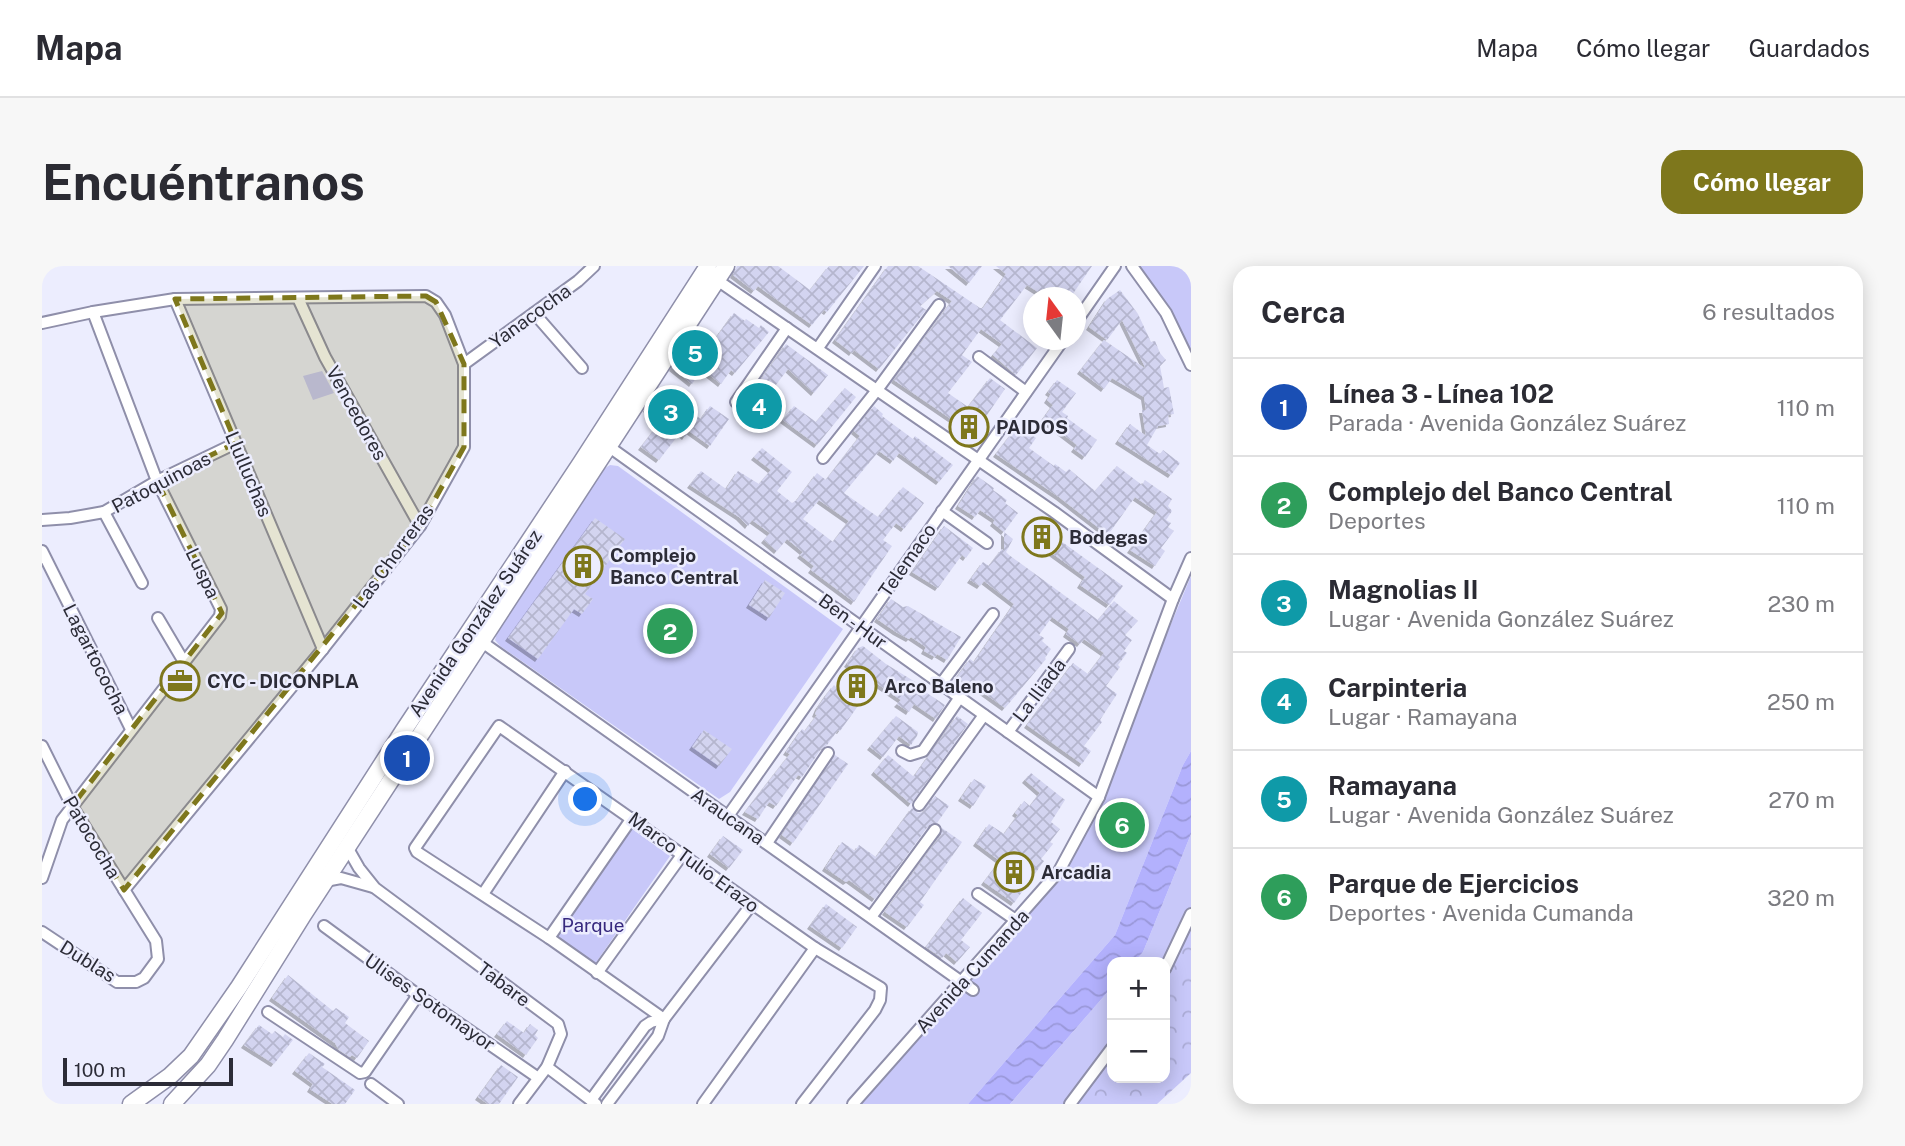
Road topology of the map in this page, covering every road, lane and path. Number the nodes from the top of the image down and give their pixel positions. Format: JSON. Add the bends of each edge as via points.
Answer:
{"nodes":[{"id":1,"x":594,"y":266,"type":"edge"},
{"id":2,"x":726,"y":266,"type":"edge"},
{"id":3,"x":875,"y":266,"type":"edge"},
{"id":4,"x":1115,"y":266,"type":"edge"},
{"id":5,"x":1132,"y":266,"type":"edge"},
{"id":6,"x":712,"y":273,"type":"edge"},
{"id":7,"x":298,"y":298,"type":"junction"},
{"id":8,"x":175,"y":299,"type":"junction"},
{"id":9,"x":939,"y":305,"type":"dead end"},
{"id":10,"x":1086,"y":308,"type":"edge"},
{"id":11,"x":93,"y":312,"type":"junction"},
{"id":12,"x":534,"y":313,"type":"junction"},
{"id":13,"x":42,"y":323,"type":"edge"},
{"id":14,"x":787,"y":328,"type":"junction"},
{"id":15,"x":818,"y":348,"type":"junction"},
{"id":16,"x":1056,"y":350,"type":"edge"},
{"id":17,"x":979,"y":357,"type":"dead end"},
{"id":18,"x":464,"y":364,"type":"junction"},
{"id":19,"x":1191,"y":365,"type":"edge"},
{"id":20,"x":582,"y":368,"type":"dead end"},
{"id":21,"x":877,"y":390,"type":"junction"},
{"id":22,"x":1026,"y":392,"type":"junction"},
{"id":23,"x":736,"y":402,"type":"dead end"},
{"id":24,"x":236,"y":443,"type":"junction"},
{"id":25,"x":608,"y":446,"type":"junction"},
{"id":26,"x":823,"y":458,"type":"dead end"},
{"id":27,"x":978,"y":461,"type":"junction"},
{"id":28,"x":157,"y":481,"type":"junction"},
{"id":29,"x":942,"y":511,"type":"junction"},
{"id":30,"x":104,"y":512,"type":"junction"},
{"id":31,"x":42,"y":520,"type":"edge"},
{"id":32,"x":420,"y":526,"type":"junction"},
{"id":33,"x":988,"y":543,"type":"dead end"},
{"id":34,"x":42,"y":551,"type":"edge"},
{"id":35,"x":1191,"y":558,"type":"edge"},
{"id":36,"x":142,"y":583,"type":"dead end"},
{"id":37,"x":1174,"y":599,"type":"junction"},
{"id":38,"x":993,"y":614,"type":"dead end"},
{"id":39,"x":158,"y":618,"type":"dead end"},
{"id":40,"x":861,"y":627,"type":"junction"},
{"id":41,"x":482,"y":642,"type":"junction"},
{"id":42,"x":323,"y":649,"type":"junction"},
{"id":43,"x":1069,"y":649,"type":"dead end"},
{"id":44,"x":184,"y":662,"type":"junction"},
{"id":45,"x":941,"y":684,"type":"junction"},
{"id":46,"x":960,"y":697,"type":"junction"},
{"id":47,"x":984,"y":715,"type":"junction"},
{"id":48,"x":131,"y":729,"type":"junction"},
{"id":49,"x":1007,"y":732,"type":"junction"},
{"id":50,"x":42,"y":746,"type":"edge"},
{"id":51,"x":902,"y":751,"type":"dead end"},
{"id":52,"x":828,"y":752,"type":"dead end"},
{"id":53,"x":565,"y":771,"type":"junction"},
{"id":54,"x":1099,"y":797,"type":"junction"},
{"id":55,"x":919,"y":805,"type":"dead end"},
{"id":56,"x":72,"y":806,"type":"junction"},
{"id":57,"x":727,"y":816,"type":"junction"},
{"id":58,"x":632,"y":818,"type":"junction"},
{"id":59,"x":935,"y":830,"type":"dead end"},
{"id":60,"x":768,"y":843,"type":"junction"},
{"id":61,"x":347,"y":847,"type":"junction"},
{"id":62,"x":682,"y":855,"type":"junction"},
{"id":63,"x":42,"y":878,"type":"edge"},
{"id":64,"x":325,"y":881,"type":"junction"},
{"id":65,"x":375,"y":888,"type":"junction"},
{"id":66,"x":124,"y":890,"type":"junction"},
{"id":67,"x":483,"y":894,"type":"junction"},
{"id":68,"x":978,"y":894,"type":"dead end"},
{"id":69,"x":752,"y":904,"type":"junction"},
{"id":70,"x":1191,"y":914,"type":"edge"},
{"id":71,"x":871,"y":917,"type":"junction"},
{"id":72,"x":1017,"y":921,"type":"junction"},
{"id":73,"x":324,"y":926,"type":"dead end"},
{"id":74,"x":42,"y":932,"type":"edge"},
{"id":75,"x":549,"y":938,"type":"junction"},
{"id":76,"x":815,"y":948,"type":"junction"},
{"id":77,"x":1170,"y":958,"type":"edge"},
{"id":78,"x":597,"y":974,"type":"junction"},
{"id":79,"x":136,"y":982,"type":"joint"},
{"id":80,"x":963,"y":982,"type":"junction"},
{"id":81,"x":974,"y":990,"type":"dead end"},
{"id":82,"x":418,"y":995,"type":"junction"},
{"id":83,"x":268,"y":1012,"type":"dead end"},
{"id":84,"x":664,"y":1019,"type":"junction"},
{"id":85,"x":1107,"y":1055,"type":"edge"},
{"id":86,"x":547,"y":1067,"type":"junction"},
{"id":87,"x":537,"y":1077,"type":"junction"},
{"id":88,"x":371,"y":1084,"type":"dead end"},
{"id":89,"x":593,"y":1102,"type":"edge"},
{"id":90,"x":131,"y":1104,"type":"edge"},
{"id":91,"x":172,"y":1104,"type":"edge"},
{"id":92,"x":398,"y":1104,"type":"edge"},
{"id":93,"x":519,"y":1104,"type":"edge"},
{"id":94,"x":607,"y":1104,"type":"edge"},
{"id":95,"x":703,"y":1104,"type":"edge"},
{"id":96,"x":802,"y":1104,"type":"edge"},
{"id":97,"x":853,"y":1104,"type":"edge"},
{"id":98,"x":1070,"y":1104,"type":"edge"}],
"edges":[{"from":1,"to":12,"type":"street","name":"Yanacocha"},
{"from":2,"to":6,"type":"main road","name":"Avenida González Suárez"},
{"from":3,"to":15,"type":"street"},
{"from":4,"to":10,"type":"street"},
{"from":5,"to":19,"type":"street","via":[[1166,313]]},
{"from":6,"to":14,"type":"street"},
{"from":6,"to":25,"type":"main road","name":"Avenida González Suárez"},
{"from":6,"to":90,"type":"main road","name":"Avenida González Suárez","via":[[581,463],[191,1056]]},
{"from":7,"to":8,"type":"street","name":"Las Chorreras"},
{"from":7,"to":18,"type":"street","name":"Las Chorreras","via":[[426,296],[446,315]]},
{"from":7,"to":32,"type":"street","name":"Vencedores","via":[[325,357]]},
{"from":8,"to":11,"type":"street","name":"Las Chorreras"},
{"from":8,"to":24,"type":"street","name":"Llulluchas"},
{"from":9,"to":21,"type":"street"},
{"from":11,"to":13,"type":"street","name":"Las Chorreras"},
{"from":11,"to":28,"type":"street","name":"Luspa"},
{"from":12,"to":18,"type":"street","name":"Yanacocha"},
{"from":12,"to":20,"type":"street"},
{"from":14,"to":15,"type":"street"},
{"from":14,"to":23,"type":"street"},
{"from":15,"to":21,"type":"street"},
{"from":16,"to":22,"type":"street","name":"Telemaco"},
{"from":17,"to":22,"type":"street"},
{"from":18,"to":32,"type":"street","name":"Las Chorreras","via":[[464,447]]},
{"from":21,"to":26,"type":"street"},
{"from":21,"to":27,"type":"street"},
{"from":22,"to":27,"type":"street","name":"Telemaco"},
{"from":24,"to":28,"type":"street","name":"Patoquinoas"},
{"from":24,"to":42,"type":"street","name":"Llulluchas"},
{"from":25,"to":40,"type":"street","name":"Ben - Hur"},
{"from":25,"to":41,"type":"main road","name":"Avenida González Suárez"},
{"from":27,"to":29,"type":"street","name":"Telemaco"},
{"from":27,"to":37,"type":"street"},
{"from":28,"to":30,"type":"street","name":"Patoquinoas"},
{"from":28,"to":44,"type":"street","name":"Luspa","via":[[221,610]]},
{"from":29,"to":33,"type":"street"},
{"from":29,"to":40,"type":"street","name":"Telemaco"},
{"from":30,"to":31,"type":"street","name":"Patoquinoas"},
{"from":30,"to":36,"type":"street"},
{"from":32,"to":42,"type":"street","name":"Las Chorreras"},
{"from":34,"to":48,"type":"street","name":"Lagartococha"},
{"from":35,"to":37,"type":"street","name":"Avenida Cumanda"},
{"from":37,"to":54,"type":"street","name":"Avenida Cumanda"},
{"from":38,"to":45,"type":"street"},
{"from":39,"to":44,"type":"street"},
{"from":40,"to":45,"type":"street","name":"Ben - Hur"},
{"from":40,"to":57,"type":"street","name":"Telemaco"},
{"from":41,"to":57,"type":"street","name":"Araucana"},
{"from":41,"to":61,"type":"main road","name":"Avenida González Suárez"},
{"from":42,"to":66,"type":"street","name":"Las Chorreras"},
{"from":43,"to":49,"type":"street","name":"La Iliada"},
{"from":44,"to":48,"type":"street","name":"Luspa"},
{"from":45,"to":46,"type":"street","name":"Ben - Hur"},
{"from":46,"to":47,"type":"street","name":"Ben - Hur"},
{"from":46,"to":51,"type":"street","via":[[923,751],[910,755]]},
{"from":47,"to":49,"type":"street","name":"Ben - Hur"},
{"from":47,"to":55,"type":"street"},
{"from":48,"to":56,"type":"street","name":"Luspa"},
{"from":49,"to":54,"type":"street","name":"Ben - Hur"},
{"from":50,"to":56,"type":"street","name":"Patococha"},
{"from":52,"to":60,"type":"street"},
{"from":53,"to":58,"type":"street","name":"Marco Tulio Erazo"},
{"from":53,"to":67,"type":"street"},
{"from":53,"to":67,"type":"street","name":"Marco Tulio Erazo","via":[[499,726],[415,848]]},
{"from":54,"to":72,"type":"street","name":"Avenida Cumanda","via":[[1059,871]]},
{"from":56,"to":63,"type":"street","name":"Luspa","via":[[62,820]]},
{"from":56,"to":66,"type":"street","name":"Patococha"},
{"from":57,"to":60,"type":"street","name":"Araucana"},
{"from":58,"to":62,"type":"street","name":"Marco Tulio Erazo"},
{"from":58,"to":75,"type":"street"},
{"from":59,"to":71,"type":"street"},
{"from":60,"to":71,"type":"street","name":"Araucana"},
{"from":61,"to":64,"type":"main road","name":"Avenida González Suárez"},
{"from":61,"to":65,"type":"street","name":"Tabare"},
{"from":62,"to":69,"type":"street","name":"Marco Tulio Erazo"},
{"from":62,"to":78,"type":"street"},
{"from":64,"to":65,"type":"street","name":"Tabare","via":[[341,878]]},
{"from":64,"to":91,"type":"main road","name":"Avenida González Suárez","via":[[208,1065]]},
{"from":65,"to":86,"type":"street","name":"Tabare","via":[[558,1024],[561,1034]]},
{"from":66,"to":79,"type":"street","name":"Patococha","via":[[159,951],[144,978]]},
{"from":67,"to":75,"type":"street","name":"Marco Tulio Erazo"},
{"from":68,"to":72,"type":"street"},
{"from":69,"to":76,"type":"street","name":"Marco Tulio Erazo"},
{"from":69,"to":84,"type":"street"},
{"from":70,"to":77,"type":"street"},
{"from":71,"to":80,"type":"street","name":"Araucana"},
{"from":72,"to":80,"type":"street","name":"Avenida Cumanda"},
{"from":73,"to":82,"type":"street","name":"Ulises Sotomayor"},
{"from":74,"to":79,"type":"street","name":"Dublas","via":[[117,982]]},
{"from":75,"to":78,"type":"street","name":"Marco Tulio Erazo"},
{"from":76,"to":95,"type":"street"},
{"from":76,"to":96,"type":"street","name":"Marco Tulio Erazo","via":[[880,989],[880,1000]]},
{"from":78,"to":84,"type":"street","name":"Marco Tulio Erazo"},
{"from":80,"to":81,"type":"street","name":"Araucana"},
{"from":80,"to":97,"type":"street","name":"Avenida Cumanda"},
{"from":82,"to":83,"type":"street","via":[[360,1073]]},
{"from":82,"to":87,"type":"street","name":"Ulises Sotomayor"},
{"from":84,"to":89,"type":"street","via":[[645,1026]]},
{"from":84,"to":94,"type":"street","via":[[658,1036]]},
{"from":85,"to":98,"type":"street"},
{"from":86,"to":87,"type":"street","name":"Tabare"},
{"from":86,"to":89,"type":"street"},
{"from":87,"to":93,"type":"street","name":"Tabare"},
{"from":88,"to":92,"type":"street"}]}
